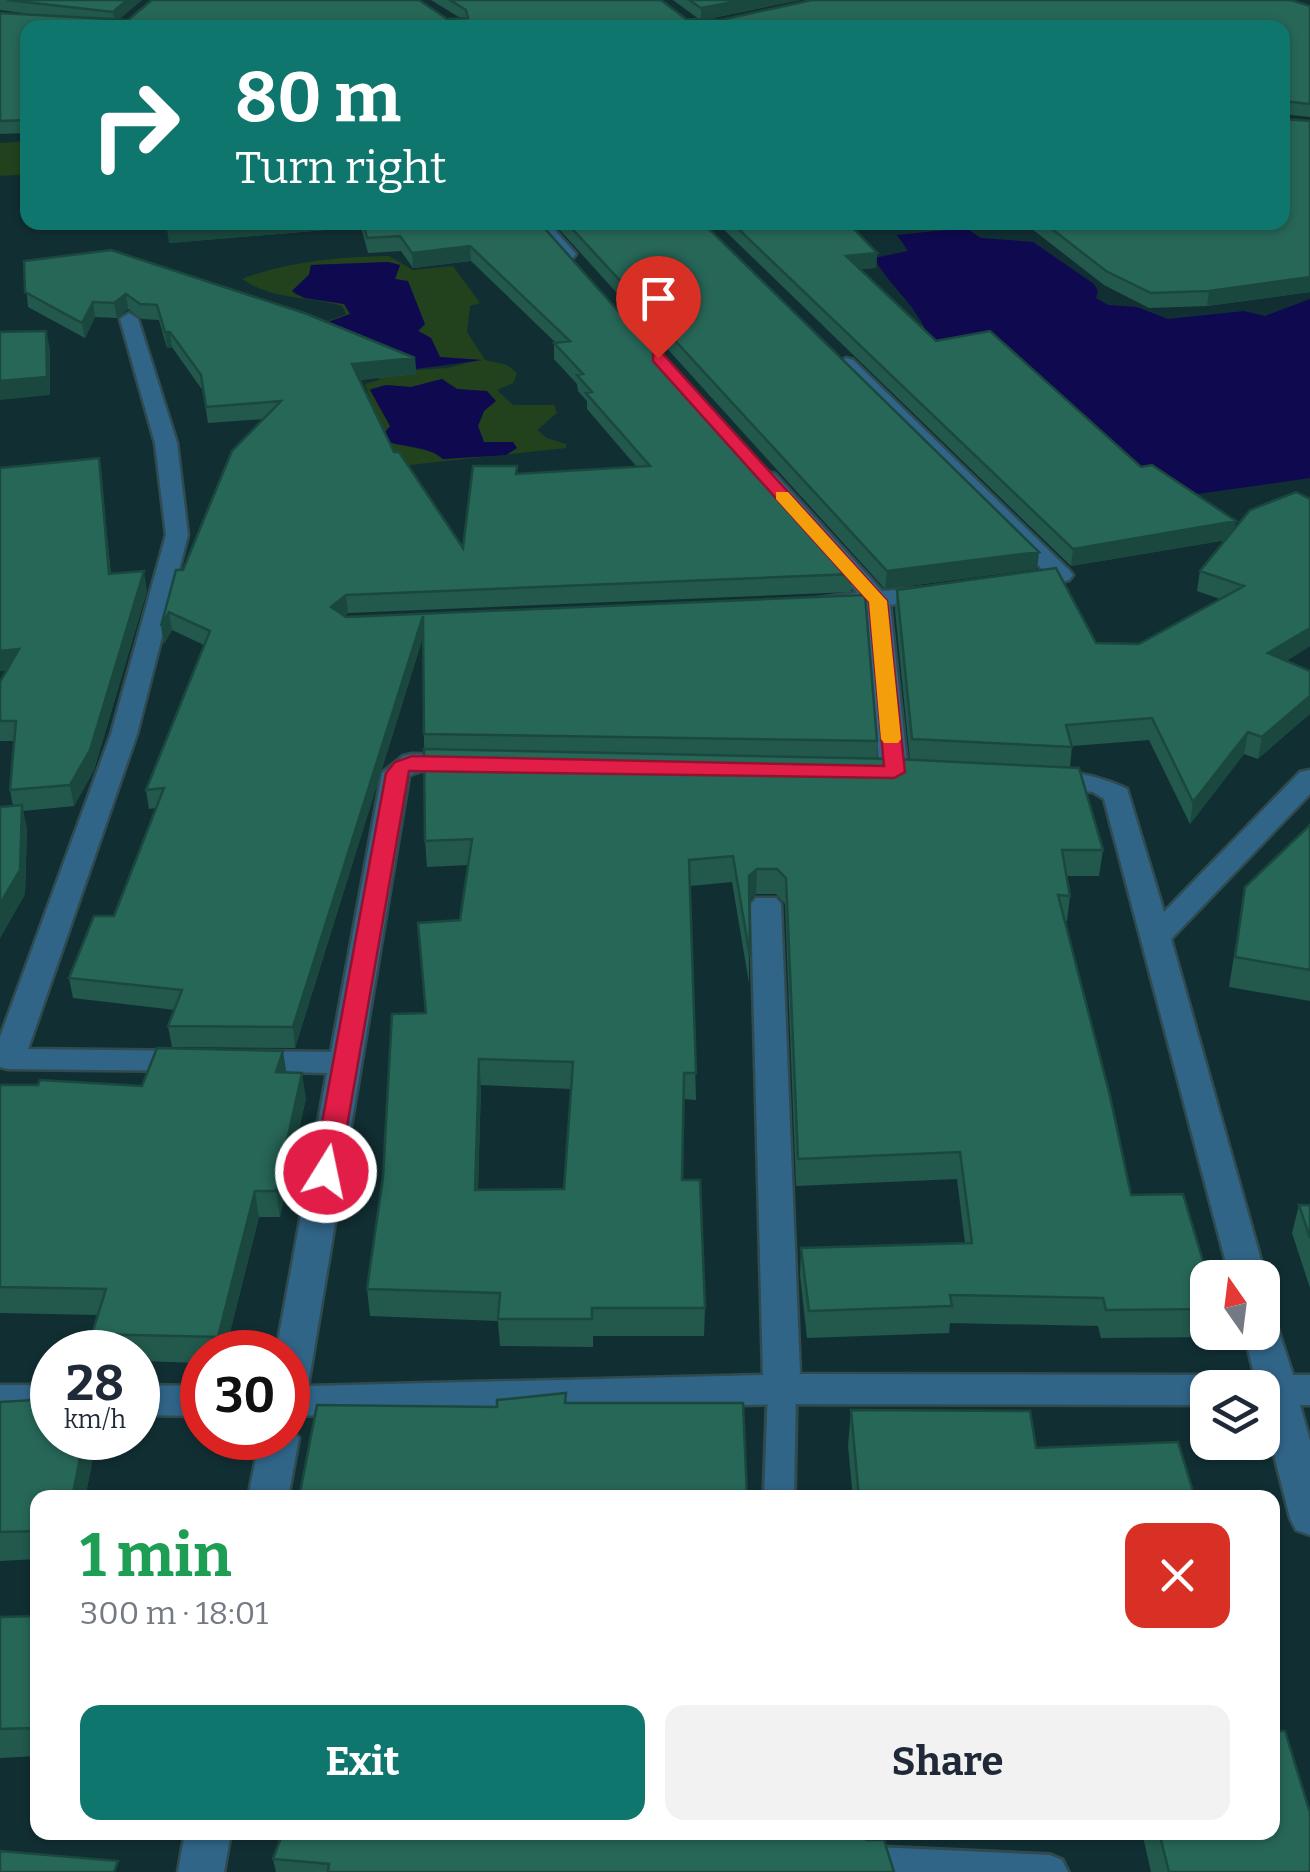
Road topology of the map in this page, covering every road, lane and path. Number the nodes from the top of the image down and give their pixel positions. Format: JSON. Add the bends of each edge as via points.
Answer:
{"nodes":[{"id":1,"x":545,"y":230,"type":"edge"},
{"id":2,"x":578,"y":268,"type":"edge"},
{"id":3,"x":130,"y":319,"type":"edge"},
{"id":4,"x":827,"y":346,"type":"edge"},
{"id":5,"x":746,"y":455,"type":"edge"},
{"id":6,"x":994,"y":587,"type":"edge"},
{"id":7,"x":955,"y":592,"type":"edge"},
{"id":8,"x":878,"y":601,"type":"junction"},
{"id":9,"x":800,"y":604,"type":"edge"},
{"id":10,"x":489,"y":764,"type":"edge"},
{"id":11,"x":856,"y":772,"type":"edge"},
{"id":12,"x":1014,"y":778,"type":"edge"},
{"id":13,"x":1310,"y":778,"type":"edge"},
{"id":14,"x":766,"y":904,"type":"dead end"},
{"id":15,"x":1155,"y":938,"type":"junction"},
{"id":16,"x":345,"y":1062,"type":"junction"},
{"id":17,"x":1243,"y":1260,"type":"edge"},
{"id":18,"x":299,"y":1330,"type":"edge"},
{"id":19,"x":1269,"y":1350,"type":"edge"},
{"id":20,"x":782,"y":1389,"type":"junction"},
{"id":21,"x":1190,"y":1390,"type":"edge"},
{"id":22,"x":1284,"y":1390,"type":"edge"},
{"id":23,"x":0,"y":1400,"type":"edge"},
{"id":24,"x":30,"y":1400,"type":"edge"},
{"id":25,"x":310,"y":1400,"type":"edge"},
{"id":26,"x":275,"y":1460,"type":"edge"},
{"id":27,"x":269,"y":1490,"type":"edge"},
{"id":28,"x":778,"y":1490,"type":"edge"},
{"id":29,"x":1310,"y":1518,"type":"edge"},
{"id":30,"x":207,"y":1840,"type":"edge"},
{"id":31,"x":876,"y":1863,"type":"edge"},
{"id":32,"x":201,"y":1872,"type":"edge"},
{"id":33,"x":1050,"y":1872,"type":"edge"}],
"edges":[{"from":1,"to":2,"type":"street"},
{"from":3,"to":16,"type":"street","via":[[166,443],[177,535],[124,734],[8,1059]]},
{"from":4,"to":6,"type":"street","via":[[1061,575]]},
{"from":5,"to":8,"type":"street"},
{"from":7,"to":8,"type":"street"},
{"from":8,"to":9,"type":"street"},
{"from":8,"to":11,"type":"street","via":[[904,773]]},
{"from":10,"to":16,"type":"street","via":[[412,762],[396,773]]},
{"from":12,"to":15,"type":"street","via":[[1074,780],[1117,795]]},
{"from":13,"to":15,"type":"street"},
{"from":14,"to":20,"type":"street"},
{"from":15,"to":17,"type":"street"},
{"from":16,"to":18,"type":"street"},
{"from":19,"to":22,"type":"street"},
{"from":20,"to":21,"type":"street"},
{"from":20,"to":25,"type":"street"},
{"from":20,"to":28,"type":"lane"},
{"from":22,"to":29,"type":"street"},
{"from":23,"to":24,"type":"street"},
{"from":26,"to":27,"type":"street"},
{"from":30,"to":32,"type":"street"},
{"from":31,"to":33,"type":"lane"}]}
